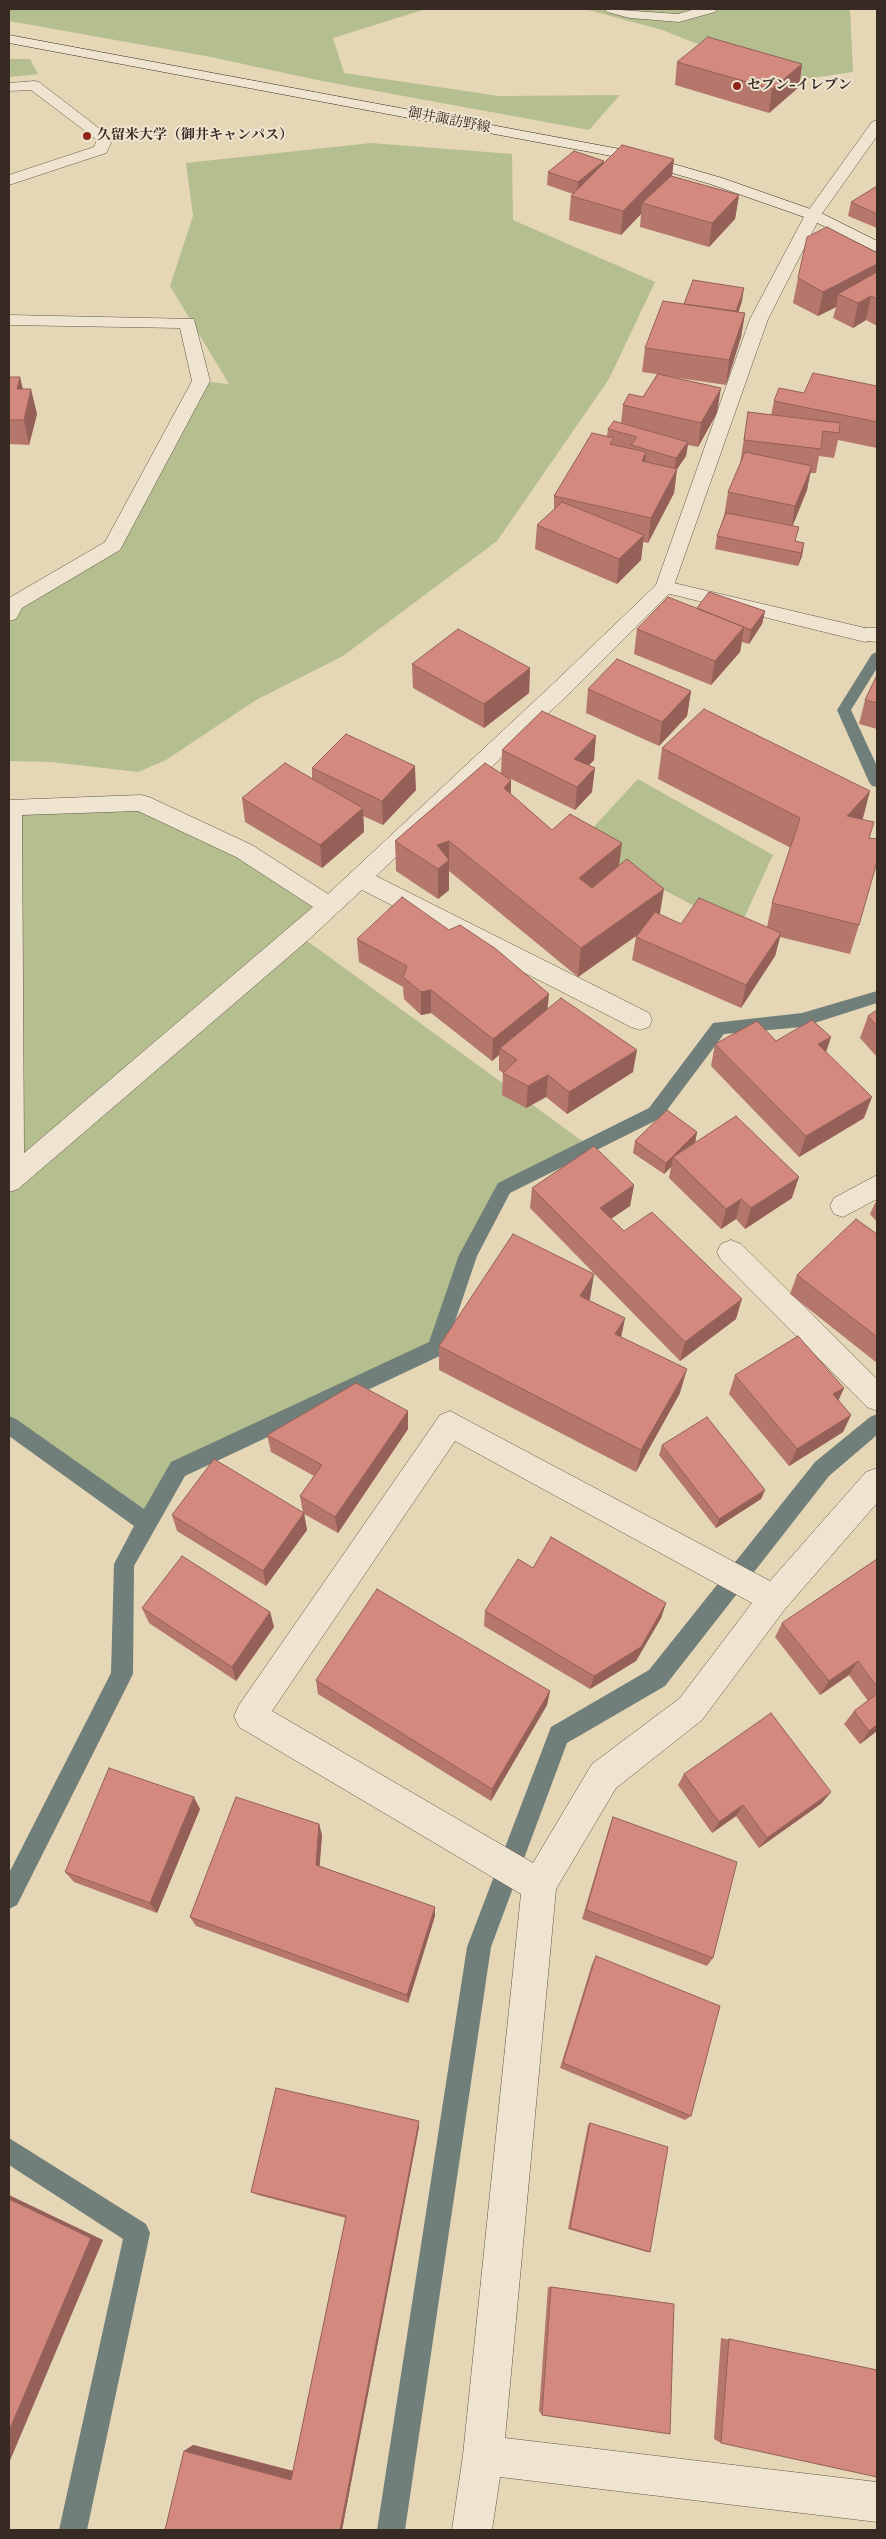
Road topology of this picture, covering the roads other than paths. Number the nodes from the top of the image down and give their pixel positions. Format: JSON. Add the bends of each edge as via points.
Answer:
{"nodes":[{"id":1,"x":612,"y":9,"type":"edge"},
{"id":2,"x":710,"y":9,"type":"edge"},
{"id":3,"x":9,"y":39,"type":"edge"},
{"id":4,"x":9,"y":87,"type":"edge"},
{"id":5,"x":877,"y":125,"type":"edge"},
{"id":6,"x":9,"y":180,"type":"edge"},
{"id":7,"x":813,"y":215,"type":"junction"},
{"id":8,"x":877,"y":247,"type":"edge"},
{"id":9,"x":9,"y":320,"type":"edge"},
{"id":10,"x":665,"y":587,"type":"junction"},
{"id":11,"x":9,"y":614,"type":"edge"},
{"id":12,"x":871,"y":635,"type":"edge"},
{"id":13,"x":361,"y":879,"type":"junction"},
{"id":14,"x":329,"y":906,"type":"junction"},
{"id":15,"x":640,"y":1020,"type":"dead end"},
{"id":16,"x":10,"y":1180,"type":"edge"},
{"id":17,"x":877,"y":1186,"type":"edge"},
{"id":18,"x":843,"y":1206,"type":"dead end"},
{"id":19,"x":731,"y":1252,"type":"dead end"},
{"id":20,"x":877,"y":1398,"type":"edge"},
{"id":21,"x":877,"y":1482,"type":"edge"},
{"id":22,"x":774,"y":1599,"type":"junction"},
{"id":23,"x":539,"y":1885,"type":"junction"},
{"id":24,"x":483,"y":2454,"type":"junction"},
{"id":25,"x":877,"y":2502,"type":"edge"},
{"id":26,"x":472,"y":2530,"type":"edge"}],
"edges":[{"from":1,"to":2,"type":"street","via":[[630,14],[679,18]]},
{"from":3,"to":7,"type":"street","name":"御井諏訪野線","via":[[619,153],[716,181]]},
{"from":4,"to":6,"type":"street","via":[[34,85],[105,139],[100,150]]},
{"from":5,"to":7,"type":"street"},
{"from":7,"to":8,"type":"street","name":"御井諏訪野線"},
{"from":7,"to":10,"type":"street","via":[[759,319]]},
{"from":9,"to":11,"type":"street","via":[[188,323],[201,381],[114,546],[13,604]]},
{"from":10,"to":12,"type":"street"},
{"from":10,"to":13,"type":"street"},
{"from":13,"to":14,"type":"street"},
{"from":13,"to":15,"type":"street"},
{"from":14,"to":16,"type":"street"},
{"from":14,"to":16,"type":"street","via":[[244,851],[141,803],[11,807]]},
{"from":17,"to":18,"type":"street"},
{"from":19,"to":20,"type":"street"},
{"from":21,"to":22,"type":"street"},
{"from":22,"to":23,"type":"street","via":[[691,1710],[604,1776]]},
{"from":22,"to":23,"type":"street","via":[[450,1424],[250,1716]]},
{"from":23,"to":24,"type":"street"},
{"from":24,"to":25,"type":"street"},
{"from":24,"to":26,"type":"street"}]}
